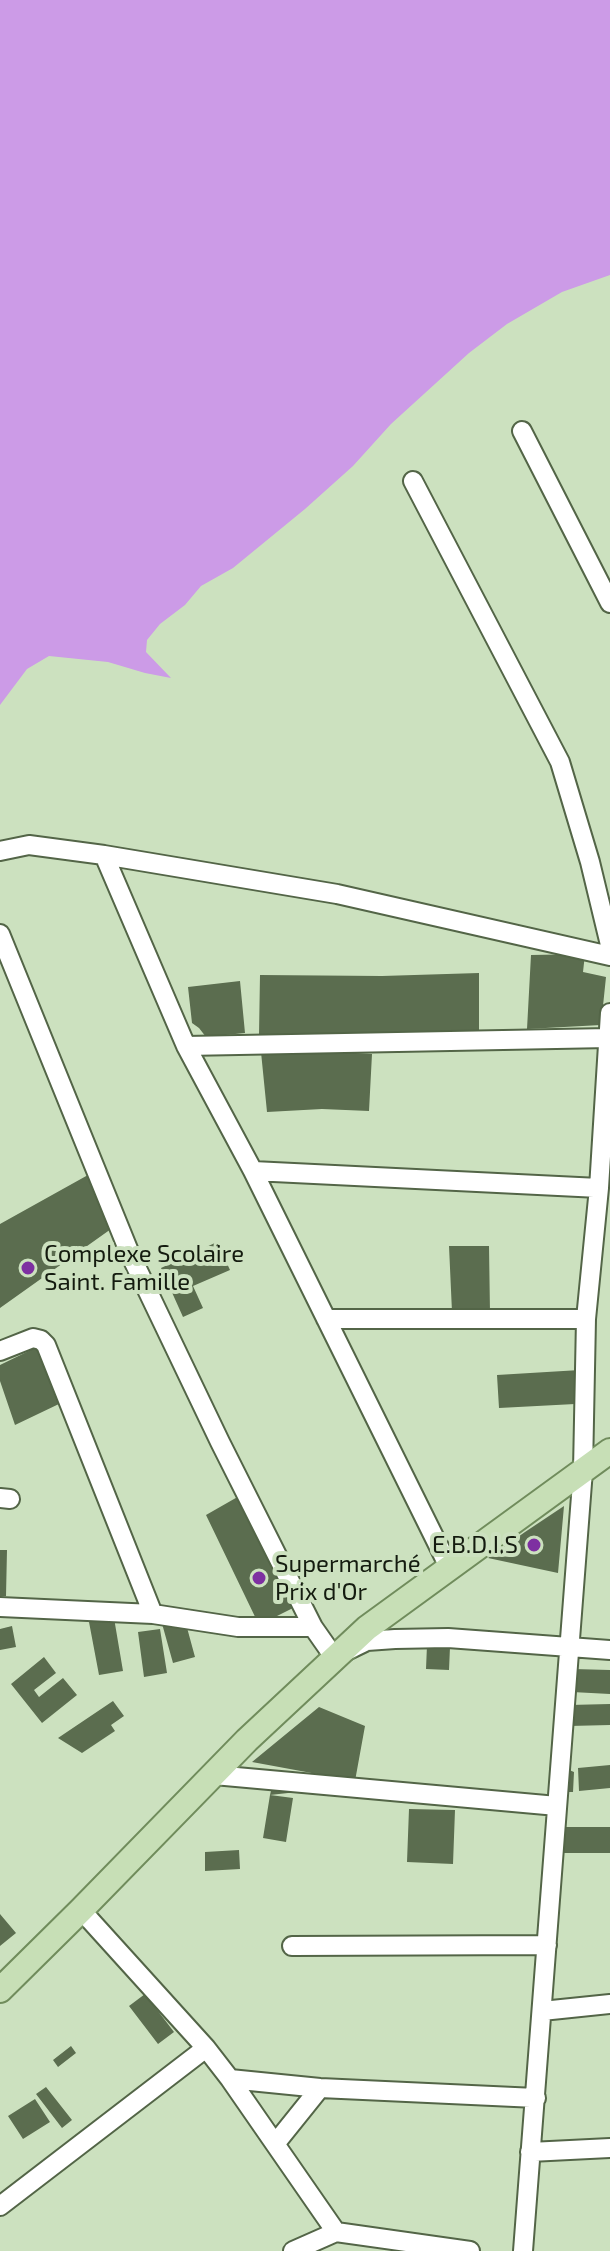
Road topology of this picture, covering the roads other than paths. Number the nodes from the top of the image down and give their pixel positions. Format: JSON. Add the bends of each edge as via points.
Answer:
{"nodes":[{"id":1,"x":522,"y":431,"type":"dead end"},
{"id":2,"x":413,"y":481,"type":"dead end"},
{"id":3,"x":610,"y":603,"type":"edge"},
{"id":4,"x":0,"y":851,"type":"edge"},
{"id":5,"x":104,"y":855,"type":"junction"},
{"id":6,"x":0,"y":934,"type":"edge"},
{"id":7,"x":610,"y":945,"type":"edge"},
{"id":8,"x":610,"y":956,"type":"edge"},
{"id":9,"x":610,"y":1013,"type":"edge"},
{"id":10,"x":609,"y":1038,"type":"edge"},
{"id":11,"x":186,"y":1046,"type":"junction"},
{"id":12,"x":253,"y":1171,"type":"junction"},
{"id":13,"x":599,"y":1188,"type":"junction"},
{"id":14,"x":326,"y":1319,"type":"junction"},
{"id":15,"x":586,"y":1319,"type":"junction"},
{"id":16,"x":0,"y":1351,"type":"edge"},
{"id":17,"x":610,"y":1451,"type":"edge"},
{"id":18,"x":583,"y":1470,"type":"junction"},
{"id":19,"x":449,"y":1567,"type":"junction"},
{"id":20,"x":0,"y":1607,"type":"edge"},
{"id":21,"x":153,"y":1614,"type":"junction"},
{"id":22,"x":313,"y":1627,"type":"junction"},
{"id":23,"x":568,"y":1649,"type":"junction"},
{"id":24,"x":610,"y":1650,"type":"edge"},
{"id":25,"x":334,"y":1657,"type":"junction"},
{"id":26,"x":214,"y":1775,"type":"junction"},
{"id":27,"x":557,"y":1806,"type":"junction"},
{"id":28,"x":81,"y":1910,"type":"junction"},
{"id":29,"x":547,"y":1945,"type":"junction"},
{"id":30,"x":292,"y":1946,"type":"dead end"},
{"id":31,"x":0,"y":1990,"type":"edge"},
{"id":32,"x":610,"y":2004,"type":"edge"},
{"id":33,"x":542,"y":2011,"type":"junction"},
{"id":34,"x":206,"y":2048,"type":"junction"},
{"id":35,"x":230,"y":2079,"type":"junction"},
{"id":36,"x":320,"y":2088,"type":"junction"},
{"id":37,"x":536,"y":2098,"type":"junction"},
{"id":38,"x":275,"y":2144,"type":"junction"},
{"id":39,"x":610,"y":2148,"type":"edge"},
{"id":40,"x":530,"y":2152,"type":"junction"},
{"id":41,"x":0,"y":2206,"type":"edge"},
{"id":42,"x":336,"y":2232,"type":"junction"},
{"id":43,"x":293,"y":2251,"type":"edge"},
{"id":44,"x":470,"y":2251,"type":"edge"},
{"id":45,"x":523,"y":2251,"type":"edge"}],
"edges":[{"from":1,"to":3,"type":"street"},
{"from":2,"to":7,"type":"street","via":[[560,762]]},
{"from":4,"to":5,"type":"street","via":[[29,845]]},
{"from":5,"to":8,"type":"street","via":[[337,894]]},
{"from":5,"to":11,"type":"street"},
{"from":6,"to":22,"type":"street","via":[[130,1254]]},
{"from":9,"to":10,"type":"street"},
{"from":10,"to":11,"type":"street"},
{"from":10,"to":13,"type":"street"},
{"from":11,"to":12,"type":"street"},
{"from":12,"to":13,"type":"street"},
{"from":12,"to":14,"type":"street"},
{"from":13,"to":15,"type":"street"},
{"from":14,"to":15,"type":"street"},
{"from":14,"to":19,"type":"street"},
{"from":15,"to":18,"type":"street"},
{"from":16,"to":21,"type":"street","via":[[33,1338],[46,1345]]},
{"from":17,"to":18,"type":"main road"},
{"from":18,"to":19,"type":"main road"},
{"from":18,"to":23,"type":"street"},
{"from":19,"to":25,"type":"main road"},
{"from":20,"to":21,"type":"street"},
{"from":21,"to":22,"type":"street","via":[[238,1627]]},
{"from":22,"to":25,"type":"street"},
{"from":23,"to":24,"type":"street"},
{"from":23,"to":25,"type":"street","via":[[448,1638],[395,1639],[367,1641]]},
{"from":23,"to":27,"type":"street"},
{"from":25,"to":26,"type":"main road"},
{"from":26,"to":27,"type":"street"},
{"from":26,"to":28,"type":"main road"},
{"from":27,"to":29,"type":"street"},
{"from":28,"to":31,"type":"main road"},
{"from":28,"to":34,"type":"street"},
{"from":29,"to":30,"type":"street"},
{"from":29,"to":33,"type":"street"},
{"from":32,"to":33,"type":"street"},
{"from":33,"to":37,"type":"street"},
{"from":34,"to":35,"type":"street"},
{"from":34,"to":41,"type":"street"},
{"from":35,"to":36,"type":"street"},
{"from":35,"to":38,"type":"street"},
{"from":36,"to":37,"type":"street"},
{"from":36,"to":38,"type":"street"},
{"from":37,"to":40,"type":"street"},
{"from":38,"to":42,"type":"street"},
{"from":39,"to":40,"type":"street"},
{"from":40,"to":45,"type":"street"},
{"from":42,"to":43,"type":"street"},
{"from":42,"to":44,"type":"street"}]}
